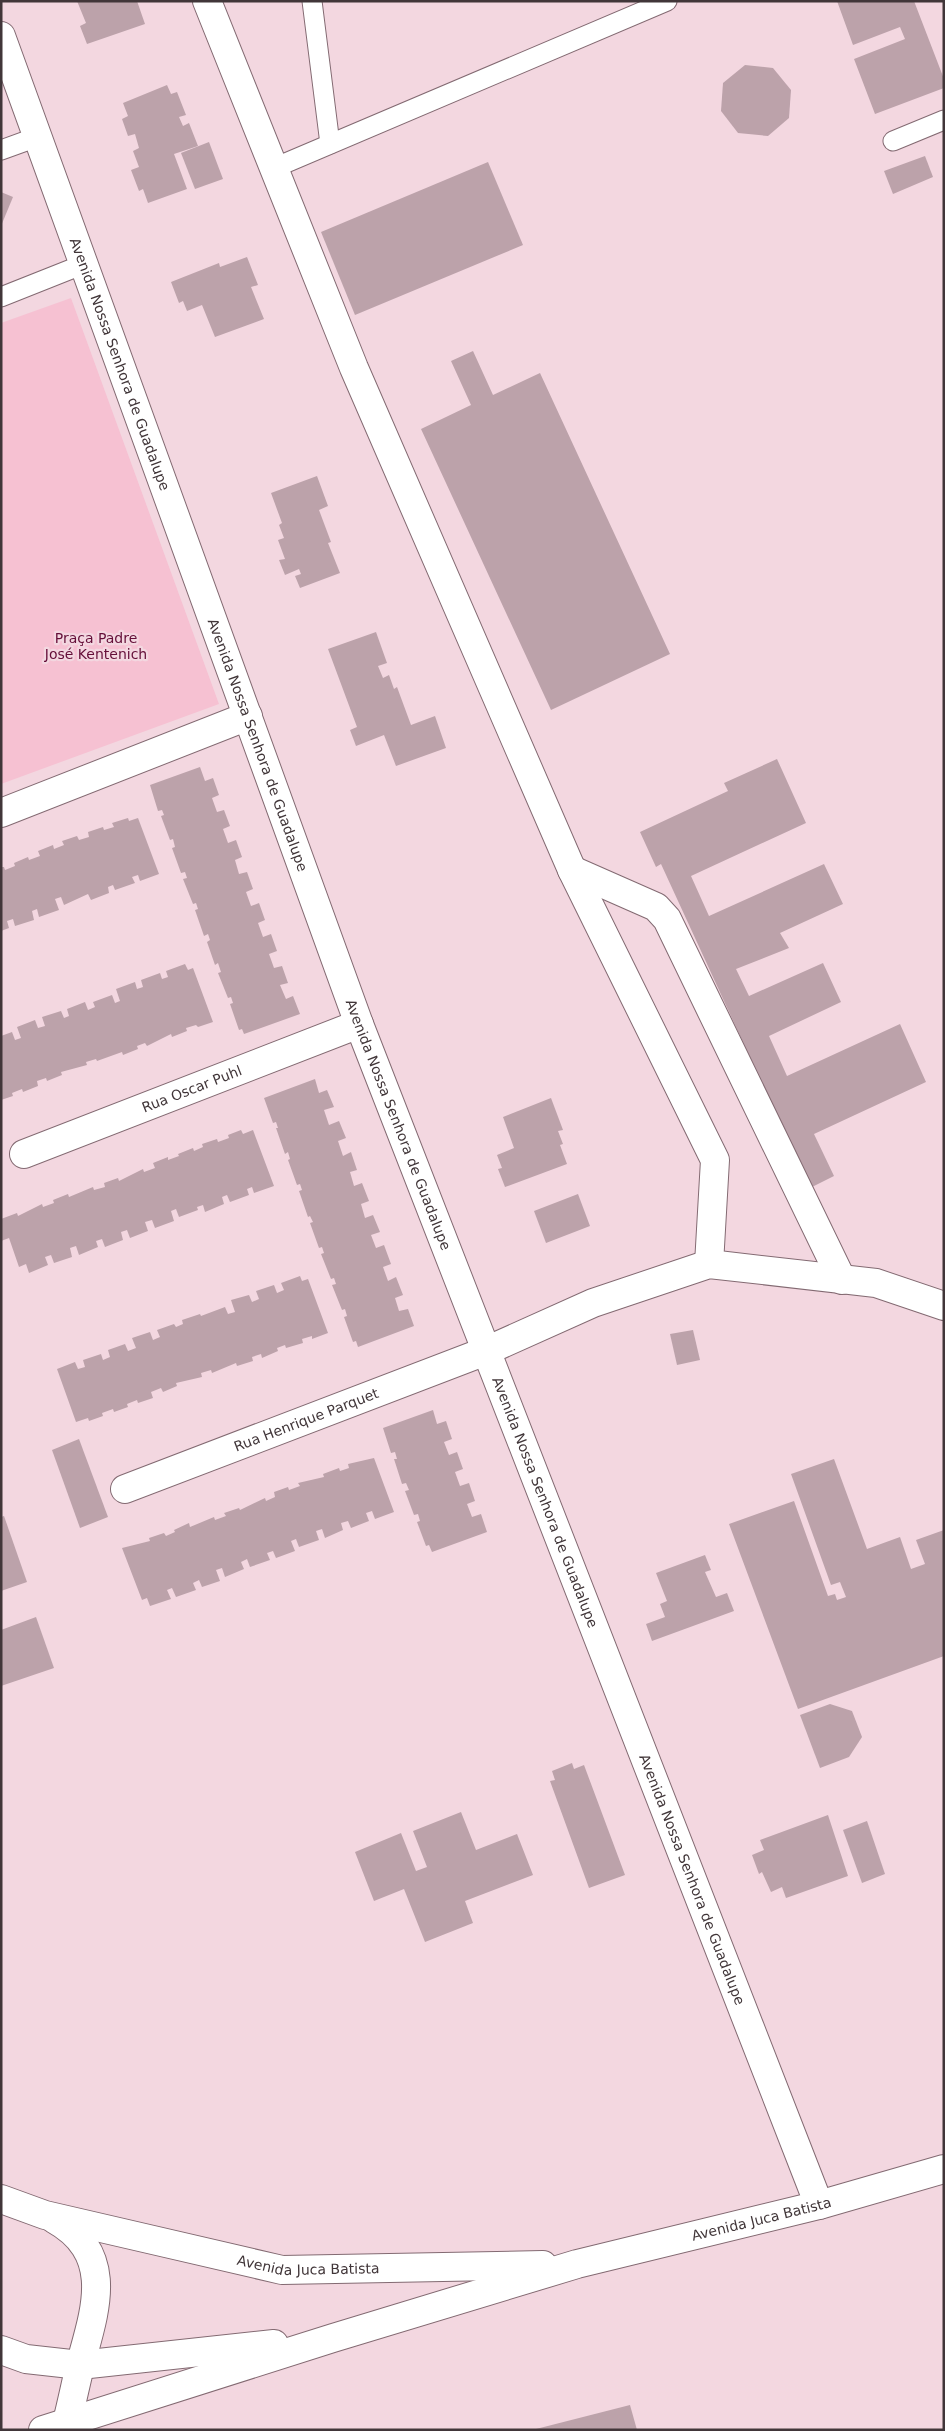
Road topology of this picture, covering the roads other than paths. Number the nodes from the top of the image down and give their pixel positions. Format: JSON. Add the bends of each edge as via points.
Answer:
{"nodes":[{"id":1,"x":207,"y":1,"type":"edge"},
{"id":2,"x":312,"y":1,"type":"edge"},
{"id":3,"x":667,"y":1,"type":"edge"},
{"id":4,"x":1,"y":36,"type":"edge"},
{"id":5,"x":944,"y":120,"type":"edge"},
{"id":6,"x":38,"y":136,"type":"junction"},
{"id":7,"x":893,"y":141,"type":"dead end"},
{"id":8,"x":330,"y":144,"type":"junction"},
{"id":9,"x":1,"y":150,"type":"edge"},
{"id":10,"x":274,"y":168,"type":"junction"},
{"id":11,"x":84,"y":264,"type":"junction"},
{"id":12,"x":1,"y":297,"type":"edge"},
{"id":13,"x":248,"y":716,"type":"junction"},
{"id":14,"x":1,"y":813,"type":"edge"},
{"id":15,"x":572,"y":870,"type":"junction"},
{"id":16,"x":359,"y":1024,"type":"junction"},
{"id":17,"x":24,"y":1154,"type":"dead end"},
{"id":18,"x":709,"y":1264,"type":"junction"},
{"id":19,"x":842,"y":1280,"type":"junction"},
{"id":20,"x":944,"y":1306,"type":"edge"},
{"id":21,"x":486,"y":1351,"type":"junction"},
{"id":22,"x":125,"y":1489,"type":"dead end"},
{"id":23,"x":944,"y":2169,"type":"edge"},
{"id":24,"x":1,"y":2199,"type":"edge"},
{"id":25,"x":820,"y":2205,"type":"junction"},
{"id":26,"x":1,"y":2213,"type":"edge"},
{"id":27,"x":45,"y":2215,"type":"junction"},
{"id":28,"x":577,"y":2264,"type":"junction"},
{"id":29,"x":333,"y":2338,"type":"junction"},
{"id":30,"x":1,"y":2350,"type":"edge"},
{"id":31,"x":80,"y":2365,"type":"junction"},
{"id":32,"x":59,"y":2427,"type":"edge"}],
"edges":[{"from":1,"to":10,"type":"street"},
{"from":2,"to":8,"type":"lane"},
{"from":3,"to":8,"type":"lane"},
{"from":4,"to":6,"type":"street","name":"Avenida Nossa Senhora de Guadalupe"},
{"from":5,"to":7,"type":"lane"},
{"from":6,"to":9,"type":"lane"},
{"from":6,"to":11,"type":"street","name":"Avenida Nossa Senhora de Guadalupe"},
{"from":8,"to":10,"type":"lane"},
{"from":10,"to":15,"type":"street","via":[[354,368]]},
{"from":11,"to":12,"type":"lane"},
{"from":11,"to":13,"type":"street","name":"Avenida Nossa Senhora de Guadalupe"},
{"from":13,"to":14,"type":"street"},
{"from":13,"to":16,"type":"street","name":"Avenida Nossa Senhora de Guadalupe"},
{"from":15,"to":18,"type":"street","via":[[715,1160]]},
{"from":15,"to":19,"type":"street","via":[[656,907],[668,919]]},
{"from":16,"to":17,"type":"street","name":"Rua Oscar Puhl"},
{"from":16,"to":21,"type":"street","name":"Avenida Nossa Senhora de Guadalupe"},
{"from":18,"to":19,"type":"street"},
{"from":18,"to":21,"type":"street","name":"Rua Henrique Parquet","via":[[593,1303]]},
{"from":19,"to":20,"type":"street","via":[[876,1283]]},
{"from":21,"to":22,"type":"street","name":"Rua Henrique Parquet"},
{"from":21,"to":25,"type":"street","name":"Avenida Nossa Senhora de Guadalupe"},
{"from":23,"to":25,"type":"street","name":"Avenida Juca Batista"},
{"from":24,"to":27,"type":"street","name":"Avenida Juca Batista"},
{"from":25,"to":28,"type":"street","name":"Avenida Juca Batista"},
{"from":26,"to":27,"type":"street","via":[[21,2211]]},
{"from":27,"to":28,"type":"street","name":"Avenida Juca Batista","via":[[282,2270]]},
{"from":27,"to":31,"type":"street","name":"Avenida Juca Batista","via":[[66,2226],[82,2243],[94,2265],[98,2288],[95,2312]]},
{"from":28,"to":29,"type":"street","name":"Avenida Juca Batista"},
{"from":29,"to":31,"type":"street","name":"Avenida Juca Batista"},
{"from":29,"to":32,"type":"street","name":"Avenida Juca Batista"},
{"from":30,"to":31,"type":"street","name":"Avenida Juca Batista","via":[[26,2359]]},
{"from":31,"to":32,"type":"street","name":"Avenida Juca Batista"}]}
